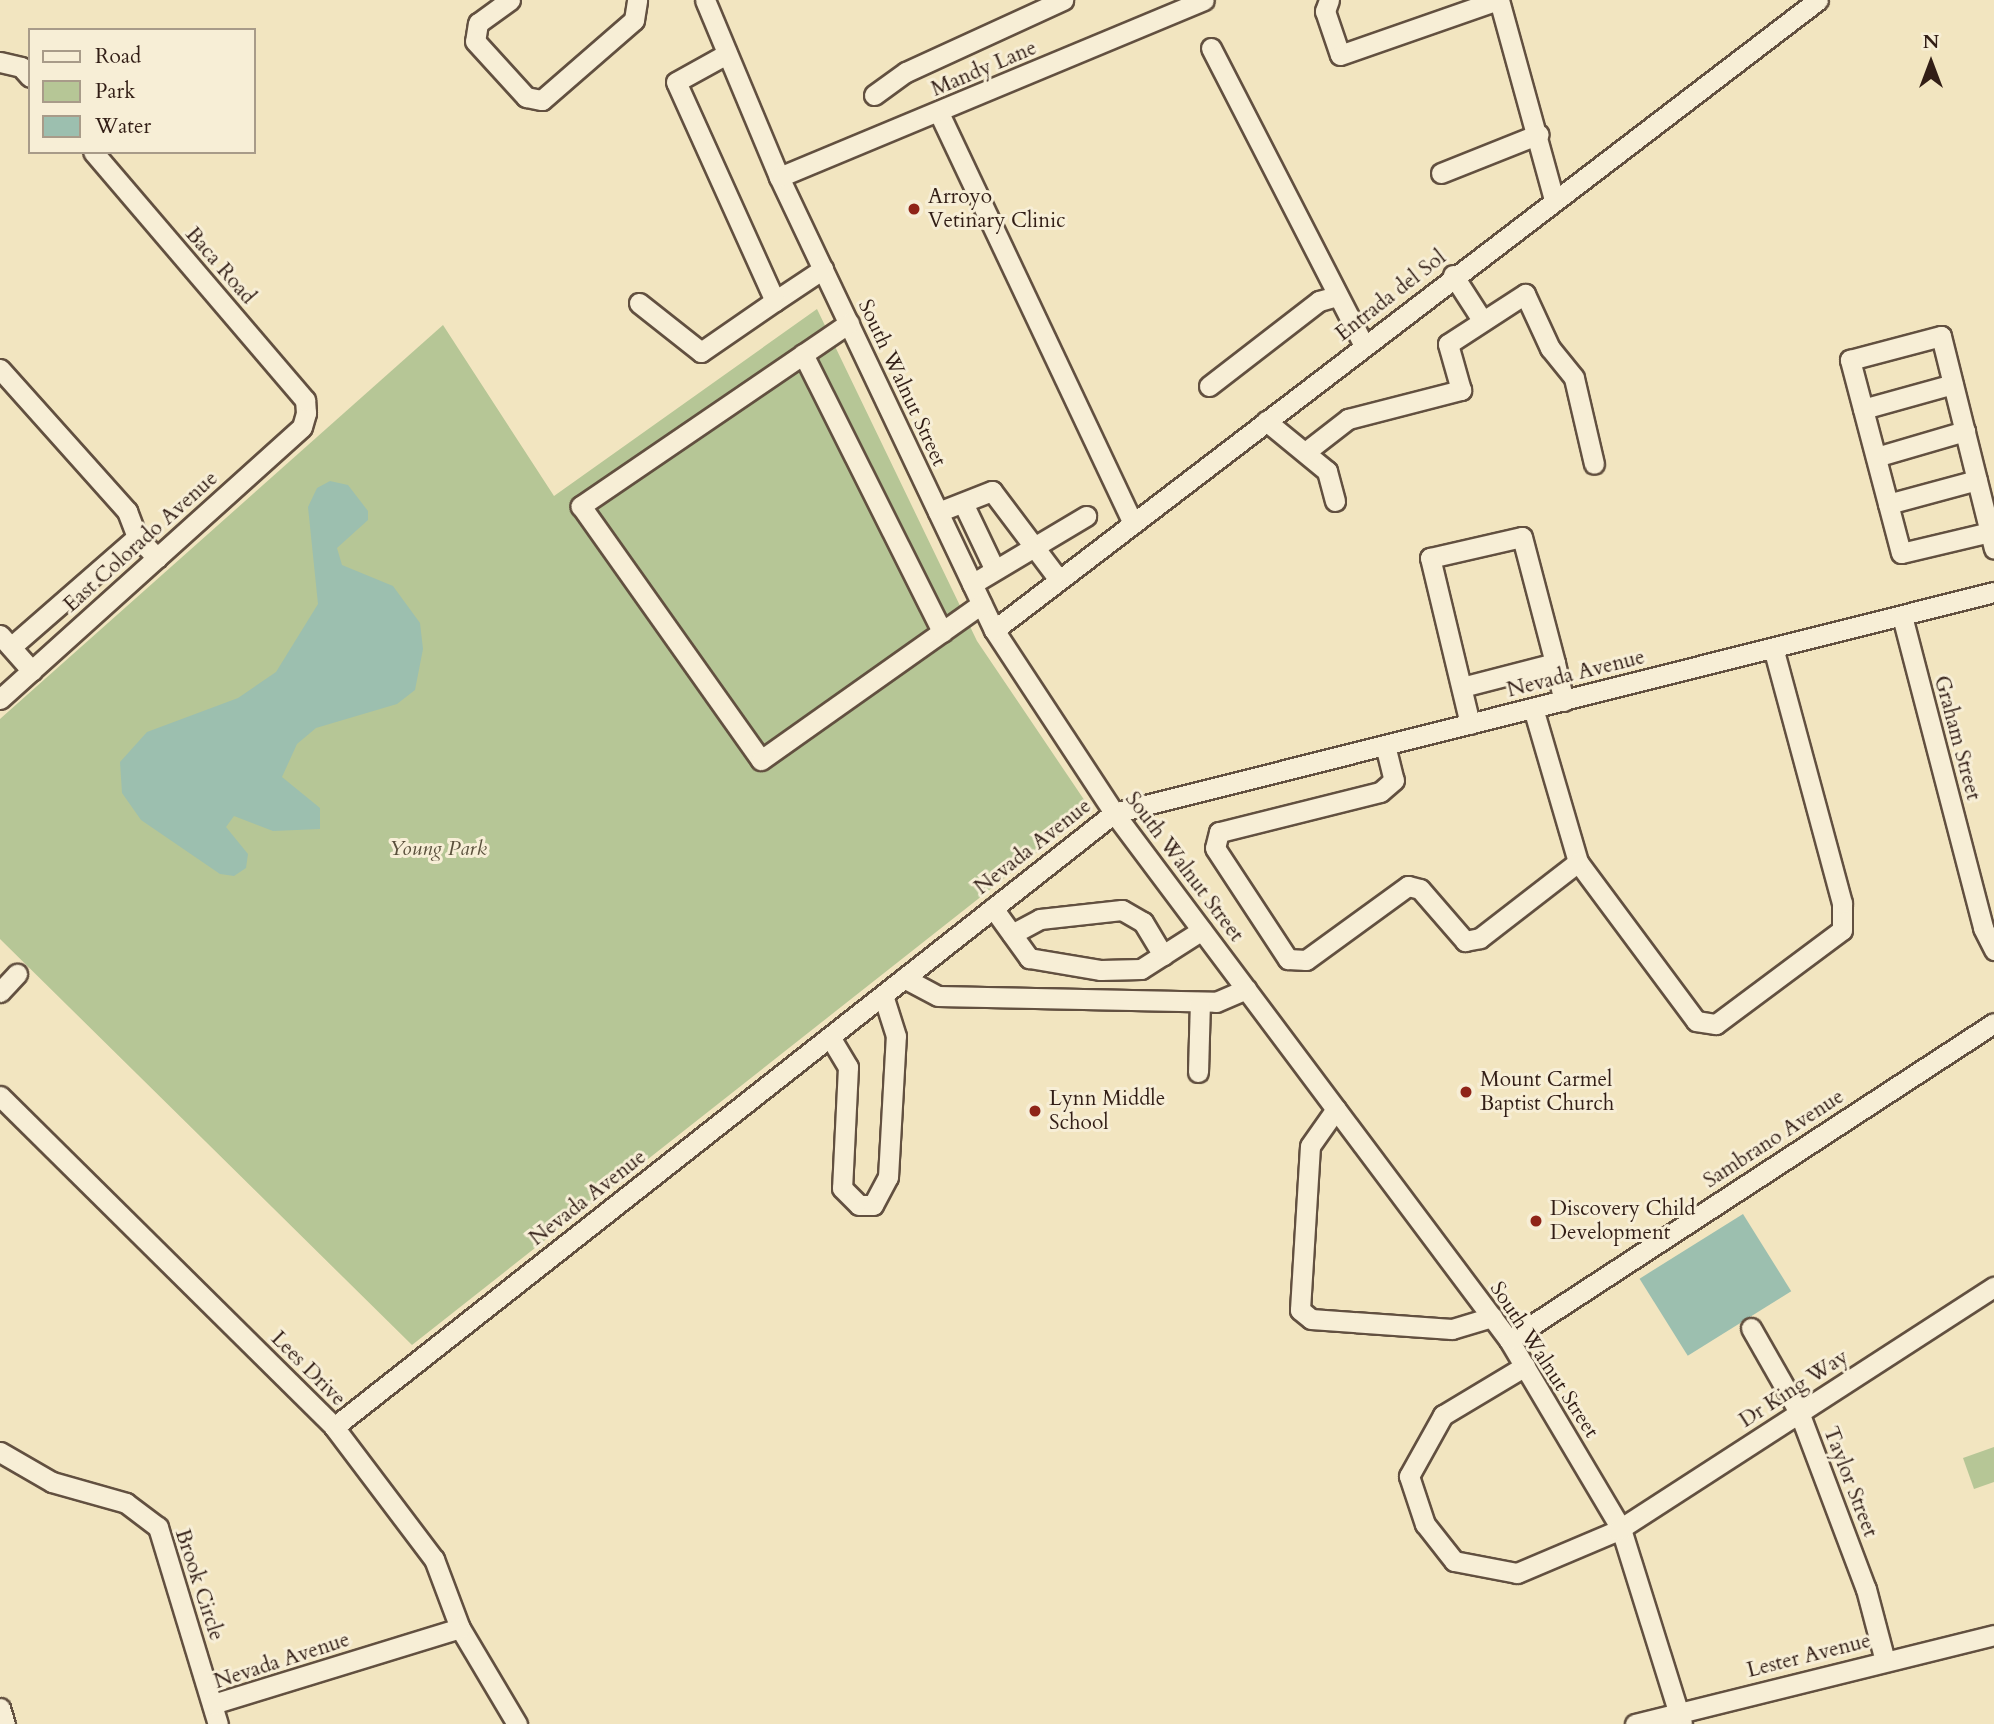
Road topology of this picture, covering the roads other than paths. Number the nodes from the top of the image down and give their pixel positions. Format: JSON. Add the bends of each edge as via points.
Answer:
{"nodes":[{"id":1,"x":510,"y":0,"type":"edge"},
{"id":2,"x":637,"y":0,"type":"edge"},
{"id":3,"x":705,"y":0,"type":"edge"},
{"id":4,"x":1063,"y":0,"type":"edge"},
{"id":5,"x":1205,"y":0,"type":"edge"},
{"id":6,"x":1329,"y":0,"type":"edge"},
{"id":7,"x":1499,"y":0,"type":"edge"},
{"id":8,"x":1818,"y":0,"type":"edge"},
{"id":9,"x":1211,"y":48,"type":"dead end"},
{"id":10,"x":725,"y":55,"type":"junction"},
{"id":11,"x":0,"y":62,"type":"edge"},
{"id":12,"x":28,"y":75,"type":"edge"},
{"id":13,"x":874,"y":95,"type":"dead end"},
{"id":14,"x":939,"y":113,"type":"junction"},
{"id":15,"x":1539,"y":134,"type":"junction"},
{"id":16,"x":95,"y":154,"type":"edge"},
{"id":17,"x":1441,"y":173,"type":"dead end"},
{"id":18,"x":779,"y":177,"type":"junction"},
{"id":19,"x":1554,"y":200,"type":"junction"},
{"id":20,"x":823,"y":269,"type":"junction"},
{"id":21,"x":1453,"y":275,"type":"junction"},
{"id":22,"x":1336,"y":296,"type":"junction"},
{"id":23,"x":775,"y":301,"type":"junction"},
{"id":24,"x":639,"y":303,"type":"dead end"},
{"id":25,"x":1482,"y":320,"type":"junction"},
{"id":26,"x":849,"y":323,"type":"junction"},
{"id":27,"x":1364,"y":346,"type":"junction"},
{"id":28,"x":803,"y":354,"type":"junction"},
{"id":29,"x":0,"y":369,"type":"edge"},
{"id":30,"x":1953,"y":384,"type":"junction"},
{"id":31,"x":1209,"y":386,"type":"dead end"},
{"id":32,"x":1863,"y":409,"type":"junction"},
{"id":33,"x":306,"y":413,"type":"joint"},
{"id":34,"x":1266,"y":421,"type":"junction"},
{"id":35,"x":1965,"y":431,"type":"junction"},
{"id":36,"x":1308,"y":450,"type":"junction"},
{"id":37,"x":1876,"y":457,"type":"junction"},
{"id":38,"x":1594,"y":464,"type":"dead end"},
{"id":39,"x":1977,"y":480,"type":"junction"},
{"id":40,"x":1335,"y":501,"type":"dead end"},
{"id":41,"x":963,"y":503,"type":"junction"},
{"id":42,"x":1888,"y":504,"type":"junction"},
{"id":43,"x":938,"y":512,"type":"junction"},
{"id":44,"x":1086,"y":516,"type":"dead end"},
{"id":45,"x":1132,"y":524,"type":"junction"},
{"id":46,"x":137,"y":537,"type":"junction"},
{"id":47,"x":1992,"y":540,"type":"edge"},
{"id":48,"x":1034,"y":547,"type":"junction"},
{"id":49,"x":157,"y":558,"type":"junction"},
{"id":50,"x":995,"y":570,"type":"junction"},
{"id":51,"x":1059,"y":580,"type":"junction"},
{"id":52,"x":972,"y":584,"type":"junction"},
{"id":53,"x":1994,"y":592,"type":"edge"},
{"id":54,"x":981,"y":604,"type":"junction"},
{"id":55,"x":1902,"y":616,"type":"junction"},
{"id":56,"x":994,"y":630,"type":"junction"},
{"id":57,"x":942,"y":632,"type":"junction"},
{"id":58,"x":6,"y":641,"type":"edge"},
{"id":59,"x":1773,"y":648,"type":"junction"},
{"id":60,"x":1555,"y":663,"type":"junction"},
{"id":61,"x":32,"y":671,"type":"junction"},
{"id":62,"x":1462,"y":687,"type":"junction"},
{"id":63,"x":0,"y":699,"type":"edge"},
{"id":64,"x":1564,"y":701,"type":"junction"},
{"id":65,"x":1533,"y":708,"type":"junction"},
{"id":66,"x":1471,"y":724,"type":"junction"},
{"id":67,"x":1385,"y":746,"type":"junction"},
{"id":68,"x":1114,"y":813,"type":"junction"},
{"id":69,"x":1578,"y":862,"type":"junction"},
{"id":70,"x":993,"y":908,"type":"junction"},
{"id":71,"x":1202,"y":930,"type":"junction"},
{"id":72,"x":1012,"y":934,"type":"junction"},
{"id":73,"x":1994,"y":950,"type":"edge"},
{"id":74,"x":1163,"y":955,"type":"junction"},
{"id":75,"x":17,"y":974,"type":"dead end"},
{"id":76,"x":904,"y":978,"type":"junction"},
{"id":77,"x":1246,"y":989,"type":"junction"},
{"id":78,"x":0,"y":992,"type":"edge"},
{"id":79,"x":883,"y":995,"type":"junction"},
{"id":80,"x":1200,"y":1002,"type":"junction"},
{"id":81,"x":1994,"y":1023,"type":"edge"},
{"id":82,"x":830,"y":1037,"type":"junction"},
{"id":83,"x":1198,"y":1072,"type":"dead end"},
{"id":84,"x":0,"y":1096,"type":"edge"},
{"id":85,"x":1336,"y":1109,"type":"junction"},
{"id":86,"x":1994,"y":1287,"type":"edge"},
{"id":87,"x":1492,"y":1317,"type":"junction"},
{"id":88,"x":1751,"y":1328,"type":"dead end"},
{"id":89,"x":1509,"y":1340,"type":"junction"},
{"id":90,"x":1525,"y":1366,"type":"junction"},
{"id":91,"x":1799,"y":1412,"type":"junction"},
{"id":92,"x":334,"y":1427,"type":"junction"},
{"id":93,"x":0,"y":1452,"type":"edge"},
{"id":94,"x":1620,"y":1529,"type":"junction"},
{"id":95,"x":460,"y":1628,"type":"junction"},
{"id":96,"x":1994,"y":1635,"type":"edge"},
{"id":97,"x":1885,"y":1661,"type":"junction"},
{"id":98,"x":213,"y":1704,"type":"junction"},
{"id":99,"x":0,"y":1708,"type":"edge"},
{"id":100,"x":1681,"y":1718,"type":"edge"},
{"id":101,"x":5,"y":1724,"type":"edge"},
{"id":102,"x":218,"y":1724,"type":"edge"},
{"id":103,"x":517,"y":1724,"type":"edge"},
{"id":104,"x":1635,"y":1724,"type":"edge"}],
"edges":[{"from":1,"to":2,"type":"street","via":[[478,23],[475,41],[526,97],[542,100],[634,20]]},
{"from":3,"to":10,"type":"street","name":"South Walnut Street"},
{"from":4,"to":13,"type":"street","via":[[906,72]]},
{"from":5,"to":14,"type":"street","name":"Mandy Lane"},
{"from":6,"to":7,"type":"street","via":[[1325,11],[1340,55]]},
{"from":7,"to":15,"type":"street"},
{"from":8,"to":19,"type":"street","name":"Entrada del Sol"},
{"from":9,"to":22,"type":"street"},
{"from":10,"to":18,"type":"street","name":"South Walnut Street"},
{"from":10,"to":23,"type":"street","via":[[676,82]]},
{"from":11,"to":12,"type":"street","via":[[21,67]]},
{"from":14,"to":18,"type":"street","name":"Mandy Lane"},
{"from":14,"to":45,"type":"street"},
{"from":15,"to":17,"type":"street"},
{"from":15,"to":19,"type":"street"},
{"from":16,"to":33,"type":"street","name":"Baca Road","via":[[305,400]]},
{"from":18,"to":20,"type":"street","name":"South Walnut Street"},
{"from":19,"to":21,"type":"street","name":"Entrada del Sol"},
{"from":20,"to":23,"type":"street"},
{"from":20,"to":26,"type":"street","name":"South Walnut Street"},
{"from":21,"to":25,"type":"street"},
{"from":21,"to":27,"type":"street","name":"Entrada del Sol"},
{"from":22,"to":27,"type":"street"},
{"from":22,"to":31,"type":"street","via":[[1319,301]]},
{"from":23,"to":24,"type":"street","via":[[701,352]]},
{"from":25,"to":36,"type":"street","via":[[1448,344],[1461,390],[1348,419]]},
{"from":25,"to":38,"type":"street","via":[[1525,294],[1550,348],[1574,378]]},
{"from":26,"to":28,"type":"street"},
{"from":26,"to":43,"type":"street","name":"South Walnut Street"},
{"from":27,"to":34,"type":"street","name":"Entrada del Sol"},
{"from":28,"to":57,"type":"street"},
{"from":28,"to":57,"type":"street","via":[[581,506],[761,760]]},
{"from":29,"to":46,"type":"street","via":[[127,511]]},
{"from":30,"to":32,"type":"street"},
{"from":30,"to":32,"type":"street","via":[[1941,337],[1850,360]]},
{"from":30,"to":35,"type":"street"},
{"from":32,"to":37,"type":"street"},
{"from":33,"to":49,"type":"street","name":"East Colorado Avenue","via":[[302,427]]},
{"from":34,"to":36,"type":"street"},
{"from":34,"to":45,"type":"street","name":"Entrada del Sol"},
{"from":35,"to":37,"type":"street"},
{"from":35,"to":39,"type":"street"},
{"from":36,"to":40,"type":"street","via":[[1327,471]]},
{"from":37,"to":42,"type":"street"},
{"from":39,"to":42,"type":"street"},
{"from":39,"to":47,"type":"street"},
{"from":41,"to":43,"type":"street"},
{"from":41,"to":48,"type":"street","via":[[992,491]]},
{"from":41,"to":50,"type":"street"},
{"from":42,"to":47,"type":"street","via":[[1901,553]]},
{"from":43,"to":52,"type":"street","name":"South Walnut Street"},
{"from":44,"to":48,"type":"street"},
{"from":45,"to":51,"type":"street","name":"Entrada del Sol"},
{"from":46,"to":49,"type":"street"},
{"from":46,"to":58,"type":"street"},
{"from":48,"to":50,"type":"street"},
{"from":48,"to":51,"type":"street"},
{"from":49,"to":61,"type":"street","name":"East Colorado Avenue"},
{"from":50,"to":52,"type":"street"},
{"from":51,"to":56,"type":"street","name":"Entrada del Sol"},
{"from":52,"to":54,"type":"street","name":"South Walnut Street"},
{"from":53,"to":55,"type":"street","name":"Nevada Avenue"},
{"from":54,"to":56,"type":"street","name":"South Walnut Street"},
{"from":54,"to":57,"type":"street"},
{"from":55,"to":59,"type":"street","name":"Nevada Avenue"},
{"from":55,"to":73,"type":"street","name":"Graham Street","via":[[1983,928]]},
{"from":56,"to":68,"type":"street","name":"South Walnut Street"},
{"from":58,"to":61,"type":"street"},
{"from":59,"to":64,"type":"street","name":"Nevada Avenue"},
{"from":59,"to":69,"type":"street","via":[[1842,902],[1842,930],[1716,1024],[1696,1021]]},
{"from":60,"to":62,"type":"street"},
{"from":60,"to":62,"type":"street","via":[[1522,537],[1430,558]]},
{"from":60,"to":64,"type":"street"},
{"from":61,"to":63,"type":"street","name":"East Colorado Avenue"},
{"from":62,"to":66,"type":"street"},
{"from":64,"to":65,"type":"street","name":"Nevada Avenue"},
{"from":65,"to":66,"type":"street","name":"Nevada Avenue"},
{"from":65,"to":69,"type":"street"},
{"from":66,"to":67,"type":"street","name":"Nevada Avenue"},
{"from":67,"to":68,"type":"street","name":"Nevada Avenue"},
{"from":67,"to":69,"type":"street","via":[[1394,780],[1380,792],[1219,832],[1215,848],[1288,959],[1306,960],[1408,886],[1420,889],[1465,941],[1480,938]]},
{"from":68,"to":70,"type":"street","name":"Nevada Avenue"},
{"from":68,"to":71,"type":"street","name":"South Walnut Street"},
{"from":70,"to":72,"type":"street"},
{"from":70,"to":76,"type":"street","name":"Nevada Avenue"},
{"from":71,"to":74,"type":"street"},
{"from":71,"to":77,"type":"street","name":"South Walnut Street"},
{"from":72,"to":74,"type":"street","via":[[1029,958],[1046,963],[1141,969]]},
{"from":72,"to":74,"type":"street","via":[[1040,919],[1122,910],[1143,922]]},
{"from":75,"to":78,"type":"street"},
{"from":76,"to":79,"type":"street","name":"Nevada Avenue"},
{"from":76,"to":80,"type":"street","via":[[938,996]]},
{"from":77,"to":80,"type":"street"},
{"from":77,"to":85,"type":"street","name":"South Walnut Street"},
{"from":79,"to":82,"type":"street","name":"Nevada Avenue"},
{"from":79,"to":82,"type":"street","via":[[895,1049],[888,1177],[873,1205],[859,1205],[842,1188],[848,1067]]},
{"from":80,"to":83,"type":"street"},
{"from":81,"to":89,"type":"street","name":"Sambrano Avenue"},
{"from":82,"to":92,"type":"street","name":"Nevada Avenue"},
{"from":84,"to":92,"type":"street","name":"Lees Drive"},
{"from":85,"to":87,"type":"street","name":"South Walnut Street"},
{"from":85,"to":87,"type":"street","via":[[1310,1146],[1300,1310],[1311,1319],[1452,1329]]},
{"from":86,"to":91,"type":"street","name":"Dr King Way"},
{"from":87,"to":89,"type":"street","name":"South Walnut Street"},
{"from":88,"to":91,"type":"street","name":"Taylor Street"},
{"from":89,"to":90,"type":"street","name":"South Walnut Street"},
{"from":90,"to":94,"type":"street","name":"South Walnut Street"},
{"from":90,"to":94,"type":"street","name":"Dr King Way","via":[[1443,1415],[1409,1476],[1425,1524],[1454,1561],[1517,1573]]},
{"from":91,"to":94,"type":"street","name":"Dr King Way"},
{"from":91,"to":97,"type":"street","name":"Taylor Street","via":[[1866,1589]]},
{"from":92,"to":95,"type":"street","name":"Lees Drive","via":[[434,1559]]},
{"from":93,"to":98,"type":"street","name":"Brook Circle","via":[[52,1482],[126,1503],[158,1527]]},
{"from":94,"to":100,"type":"street","name":"South Walnut Street"},
{"from":95,"to":98,"type":"street","name":"Nevada Avenue"},
{"from":95,"to":103,"type":"street","name":"Lees Drive"},
{"from":96,"to":97,"type":"street","name":"Lester Avenue"},
{"from":97,"to":100,"type":"street","name":"Lester Avenue"},
{"from":98,"to":102,"type":"street","name":"Nevada Avenue"},
{"from":99,"to":101,"type":"street"},
{"from":100,"to":104,"type":"street","name":"Lester Avenue"}]}
